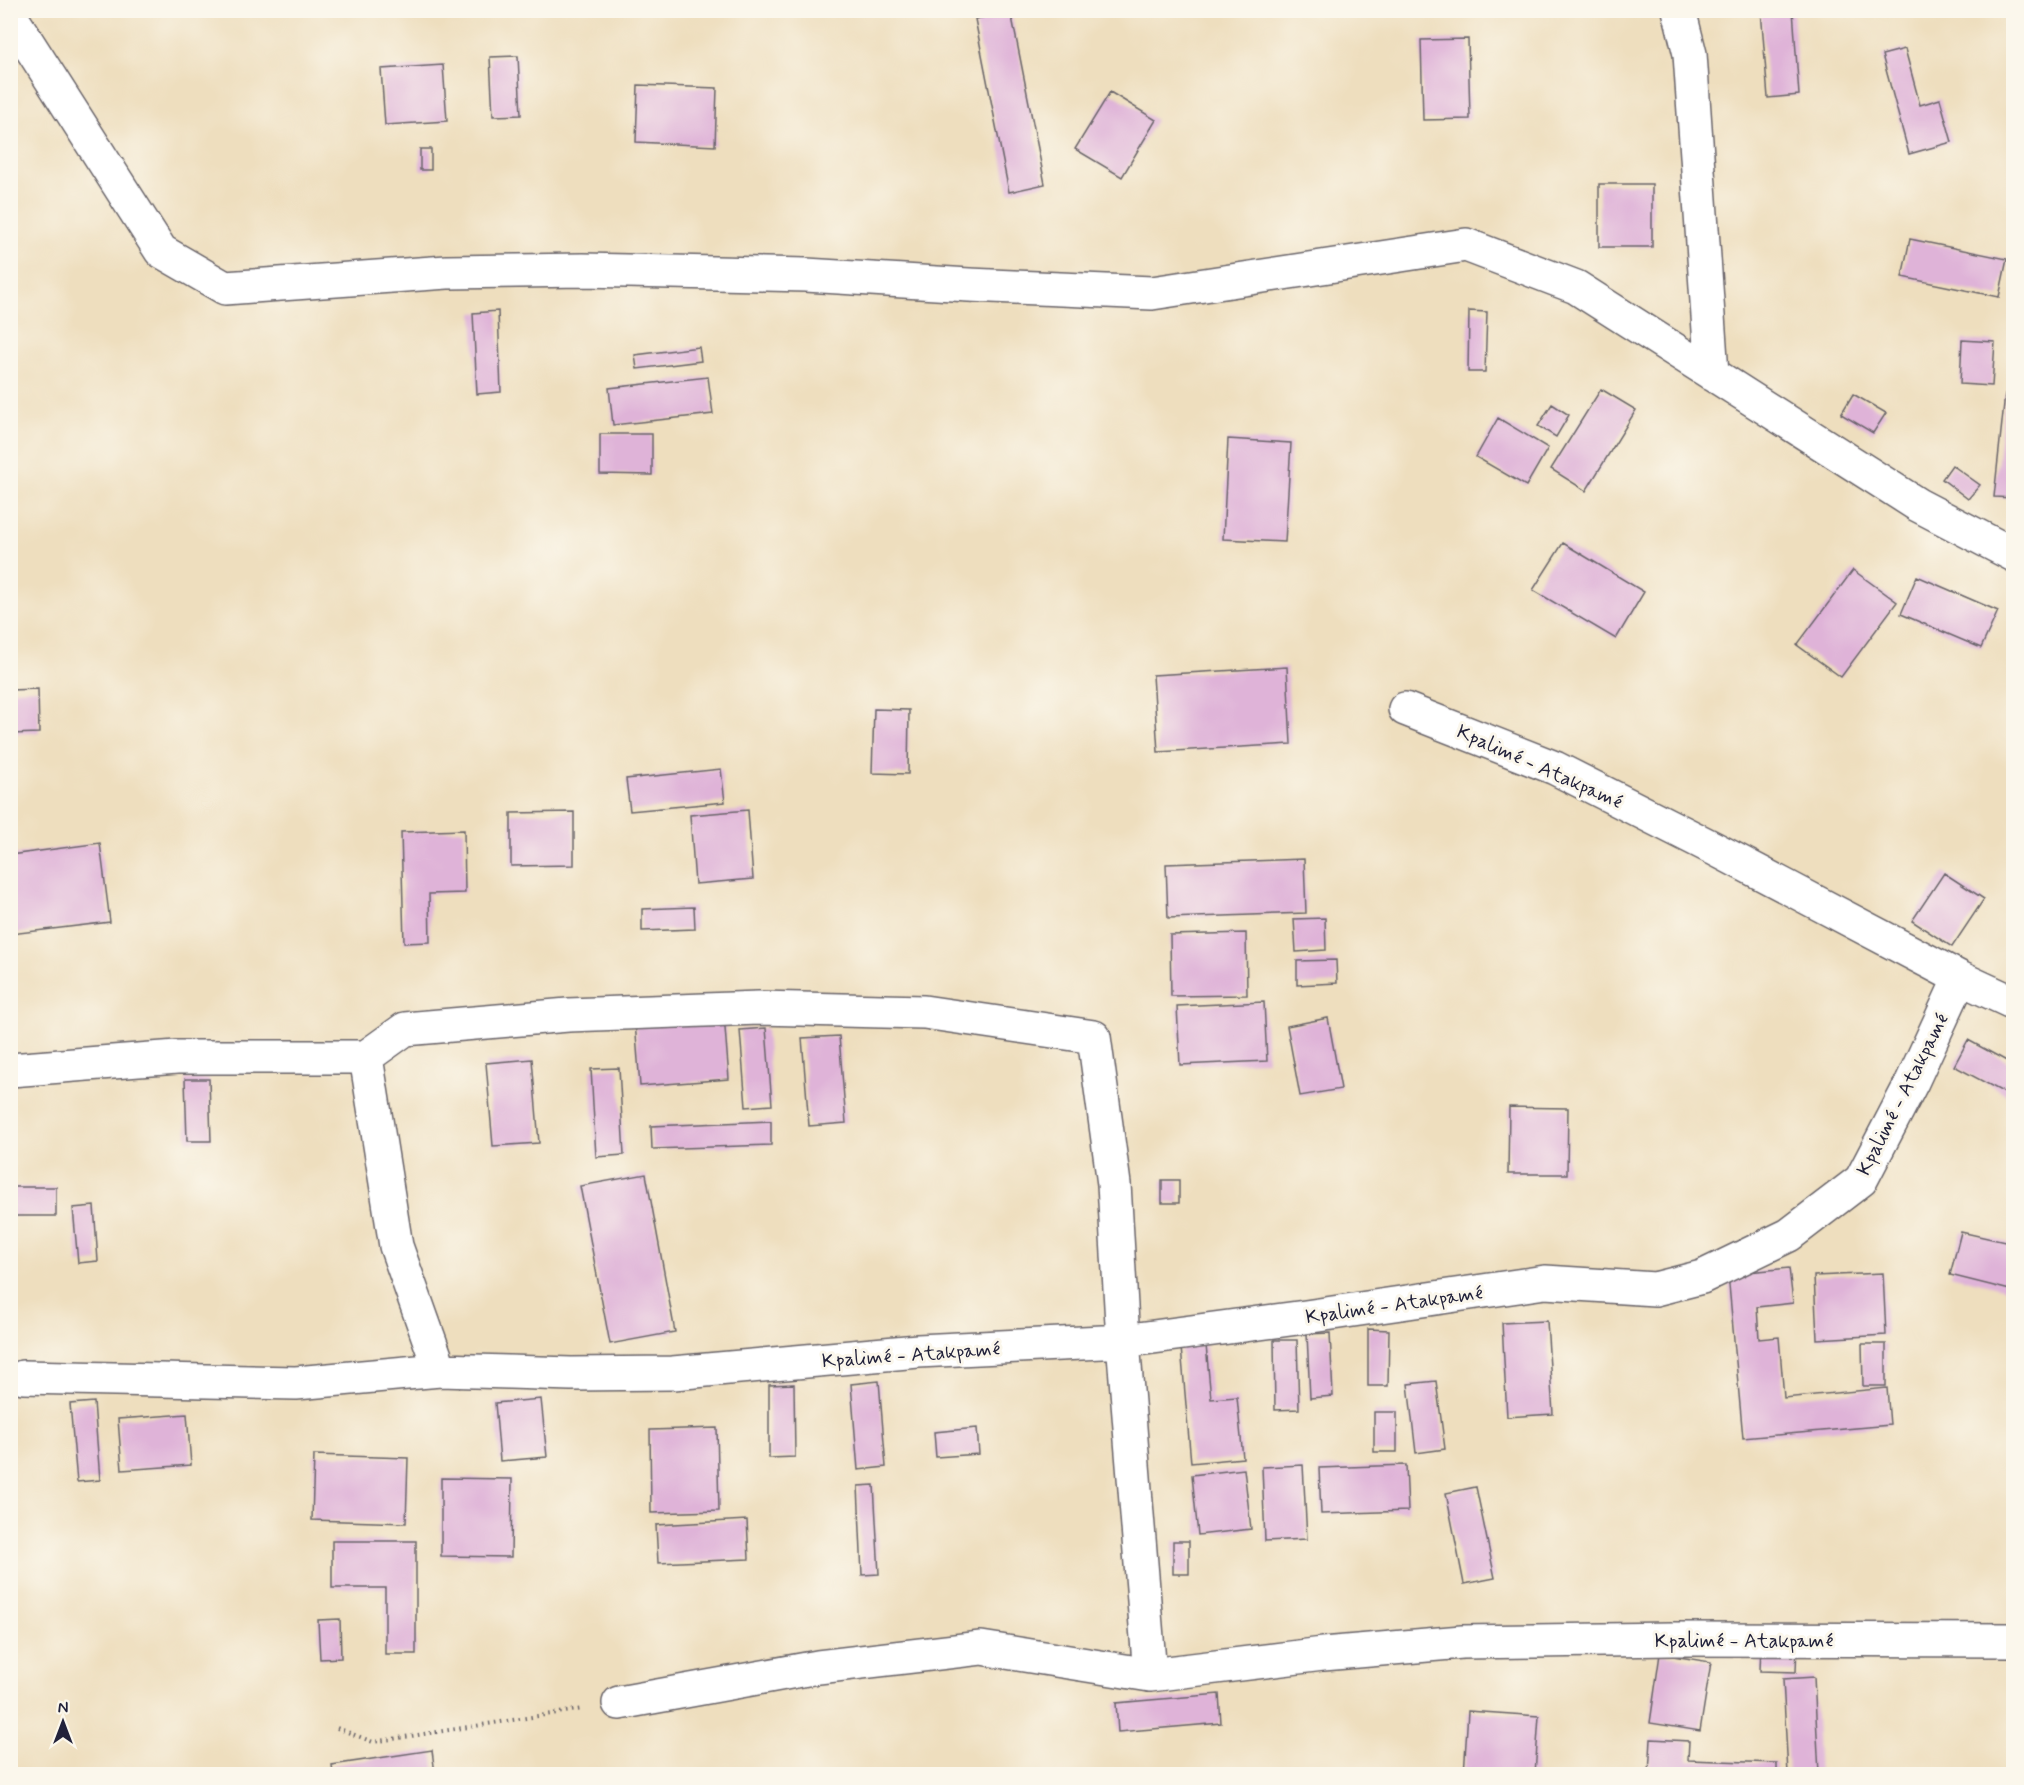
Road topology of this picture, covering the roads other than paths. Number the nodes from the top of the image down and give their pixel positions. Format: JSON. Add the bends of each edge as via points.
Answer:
{"nodes":[{"id":1,"x":1679,"y":10,"type":"edge"},
{"id":2,"x":10,"y":15,"type":"edge"},
{"id":3,"x":1712,"y":374,"type":"junction"},
{"id":4,"x":2013,"y":555,"type":"edge"},
{"id":5,"x":1405,"y":709,"type":"dead end"},
{"id":6,"x":1960,"y":978,"type":"junction"},
{"id":7,"x":2013,"y":1003,"type":"edge"},
{"id":8,"x":366,"y":1057,"type":"junction"},
{"id":9,"x":10,"y":1070,"type":"edge"},
{"id":10,"x":1123,"y":1341,"type":"junction"},
{"id":11,"x":440,"y":1370,"type":"junction"},
{"id":12,"x":23,"y":1377,"type":"dead end"},
{"id":13,"x":2013,"y":1640,"type":"edge"},
{"id":14,"x":1150,"y":1675,"type":"junction"},
{"id":15,"x":619,"y":1703,"type":"road end"}],
"edges":[{"from":1,"to":3,"type":"street","via":[[1690,54]]},
{"from":2,"to":3,"type":"street","via":[[161,250],[225,288],[447,272],[583,270],[806,275],[1152,293],[1466,244],[1576,287]]},
{"from":3,"to":4,"type":"street","via":[[1918,505]]},
{"from":5,"to":6,"type":"street","name":"Kpalimé - Atakpamé","via":[[1555,768]]},
{"from":6,"to":7,"type":"street","name":"Kpalimé - Atakpamé"},
{"from":6,"to":10,"type":"street","name":"Kpalimé - Atakpamé","via":[[1861,1180],[1789,1235],[1702,1277],[1655,1289],[1545,1282]]},
{"from":8,"to":9,"type":"street","via":[[177,1056]]},
{"from":8,"to":10,"type":"street","via":[[405,1029],[568,1015],[759,1008],[924,1012],[1094,1037],[1114,1184]]},
{"from":8,"to":11,"type":"street","via":[[396,1246]]},
{"from":10,"to":11,"type":"street","name":"Kpalimé - Atakpamé","via":[[918,1352],[673,1373]]},
{"from":10,"to":14,"type":"street"},
{"from":11,"to":12,"type":"street","name":"Kpalimé - Atakpamé","via":[[296,1383]]},
{"from":13,"to":14,"type":"street","name":"Kpalimé - Atakpamé","via":[[1462,1642]]},
{"from":14,"to":15,"type":"street","name":"Kpalimé - Atakpamé","via":[[981,1648],[818,1667]]}]}
